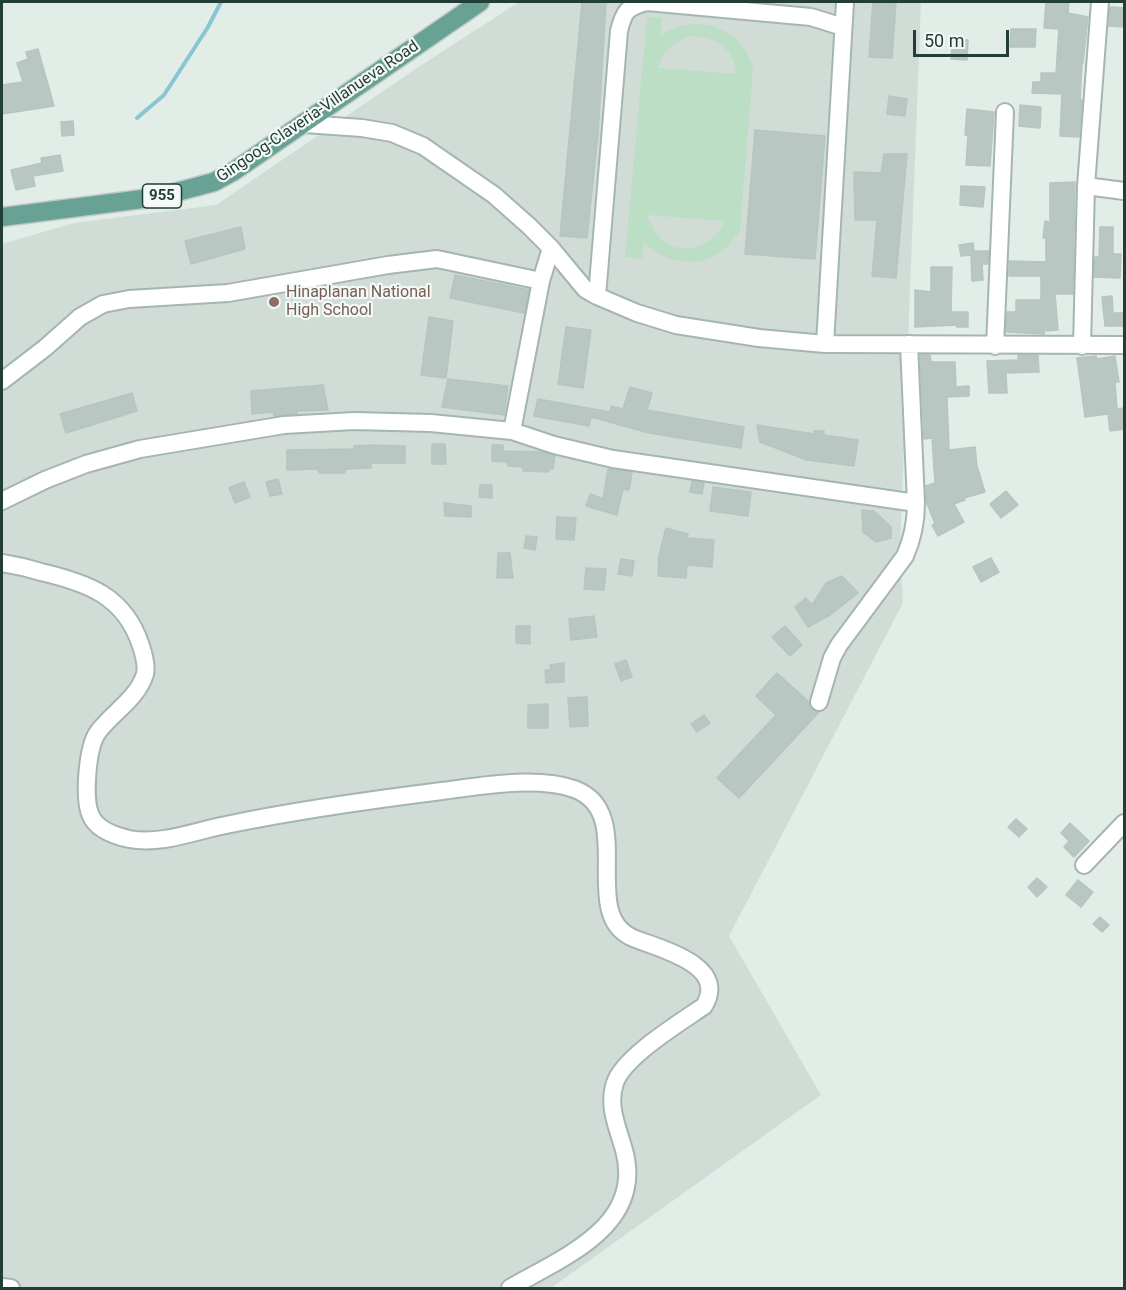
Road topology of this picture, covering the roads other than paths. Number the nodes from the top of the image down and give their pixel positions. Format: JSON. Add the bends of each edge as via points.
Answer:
{"nodes":[{"id":1,"x":480,"y":2,"type":"edge"},
{"id":2,"x":845,"y":2,"type":"edge"},
{"id":3,"x":1100,"y":2,"type":"edge"},
{"id":4,"x":843,"y":27,"type":"junction"},
{"id":5,"x":1005,"y":112,"type":"dead end"},
{"id":6,"x":304,"y":124,"type":"junction"},
{"id":7,"x":1086,"y":186,"type":"junction"},
{"id":8,"x":1125,"y":191,"type":"edge"},
{"id":9,"x":2,"y":217,"type":"edge"},
{"id":10,"x":551,"y":248,"type":"junction"},
{"id":11,"x":541,"y":280,"type":"junction"},
{"id":12,"x":597,"y":296,"type":"junction"},
{"id":13,"x":825,"y":344,"type":"junction"},
{"id":14,"x":909,"y":344,"type":"junction"},
{"id":15,"x":1125,"y":345,"type":"edge"},
{"id":16,"x":995,"y":346,"type":"junction"},
{"id":17,"x":1082,"y":346,"type":"junction"},
{"id":18,"x":2,"y":381,"type":"edge"},
{"id":19,"x":512,"y":431,"type":"junction"},
{"id":20,"x":2,"y":501,"type":"edge"},
{"id":21,"x":916,"y":503,"type":"junction"},
{"id":22,"x":2,"y":563,"type":"edge"},
{"id":23,"x":819,"y":702,"type":"dead end"},
{"id":24,"x":1125,"y":823,"type":"edge"},
{"id":25,"x":1084,"y":865,"type":"dead end"},
{"id":26,"x":2,"y":1287,"type":"edge"},
{"id":27,"x":11,"y":1288,"type":"edge"},
{"id":28,"x":510,"y":1288,"type":"edge"}],
"edges":[{"from":1,"to":6,"type":"main road","name":"Gingoog-Claveria-Villanueva Road","number":"955"},
{"from":2,"to":4,"type":"street"},
{"from":3,"to":7,"type":"street"},
{"from":4,"to":12,"type":"street","via":[[811,17],[647,2],[632,6],[623,15]]},
{"from":4,"to":13,"type":"street"},
{"from":5,"to":16,"type":"street"},
{"from":6,"to":9,"type":"main road","name":"Gingoog-Claveria-Villanueva Road","number":"955","via":[[234,171],[203,186],[158,196]]},
{"from":6,"to":10,"type":"street","via":[[372,130],[423,146],[494,195]]},
{"from":7,"to":8,"type":"street"},
{"from":7,"to":17,"type":"street"},
{"from":10,"to":11,"type":"street"},
{"from":10,"to":12,"type":"street","via":[[575,279]]},
{"from":11,"to":18,"type":"street","via":[[437,259],[228,294],[129,299],[103,304],[80,317]]},
{"from":11,"to":19,"type":"street"},
{"from":12,"to":13,"type":"street","via":[[676,325]]},
{"from":13,"to":14,"type":"street"},
{"from":14,"to":16,"type":"street"},
{"from":14,"to":21,"type":"street"},
{"from":15,"to":17,"type":"street"},
{"from":16,"to":17,"type":"street"},
{"from":19,"to":20,"type":"street","via":[[431,423],[354,421],[284,425],[111,456],[45,480]]},
{"from":19,"to":21,"type":"street","via":[[554,446],[612,459]]},
{"from":21,"to":23,"type":"street","via":[[916,522],[905,556],[838,645]]},
{"from":22,"to":28,"type":"street","via":[[76,580],[93,588],[125,614],[137,633],[146,672],[138,688],[96,734],[89,754],[87,790],[91,817],[108,833],[132,839],[167,839],[306,811],[502,783],[554,784],[576,789],[594,800],[604,817],[607,895],[612,916],[624,934],[693,963],[705,975],[710,996],[704,1006],[628,1062],[615,1081],[613,1115],[628,1162],[628,1179],[625,1196],[612,1219],[588,1241]]},
{"from":24,"to":25,"type":"street"},
{"from":26,"to":27,"type":"street"}]}
